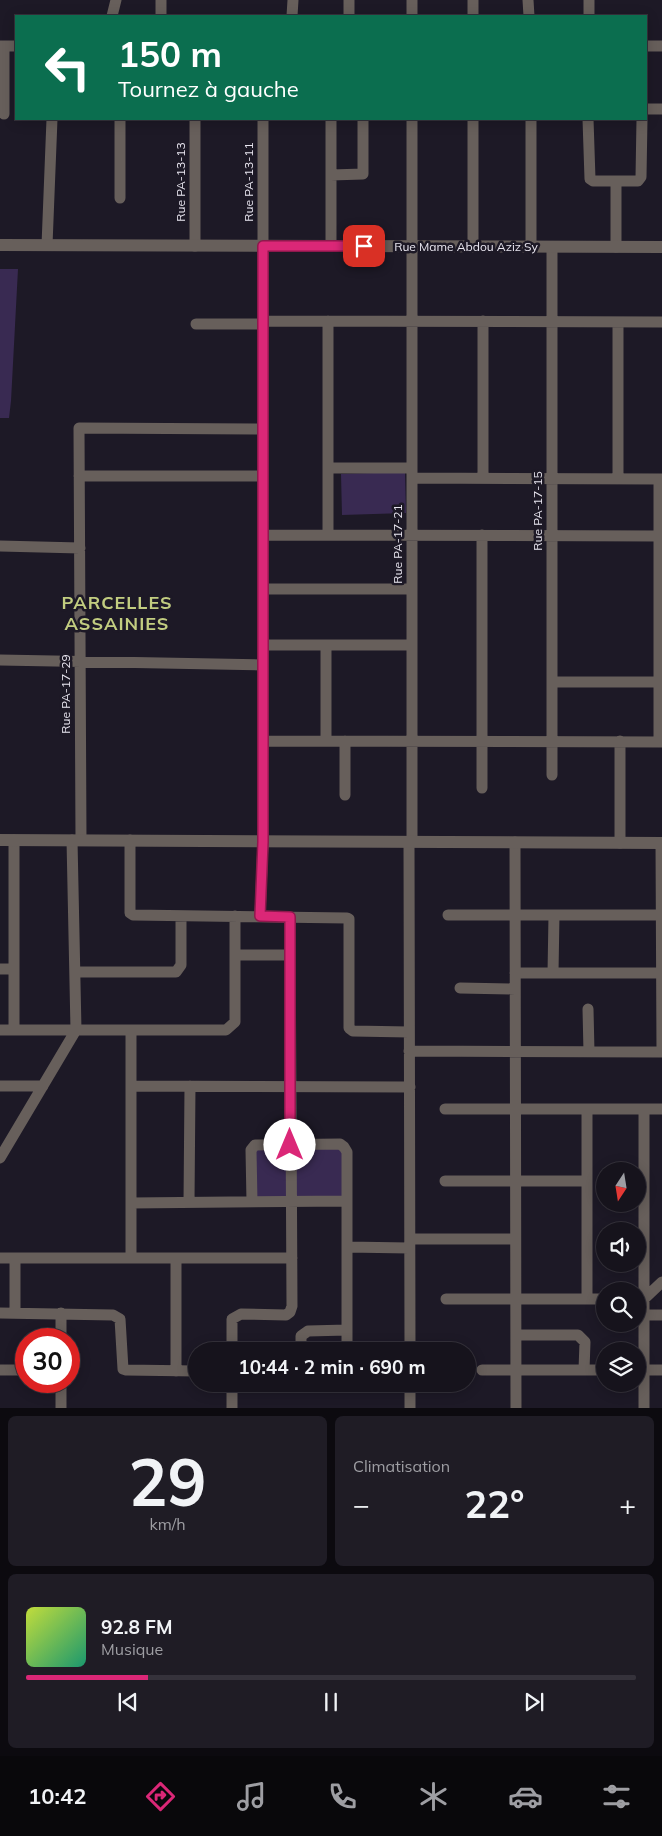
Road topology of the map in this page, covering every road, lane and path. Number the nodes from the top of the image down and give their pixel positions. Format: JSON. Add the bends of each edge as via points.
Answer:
{"nodes":[{"id":1,"x":116,"y":0,"type":"edge"},
{"id":2,"x":161,"y":0,"type":"edge"},
{"id":3,"x":292,"y":0,"type":"edge"},
{"id":4,"x":349,"y":0,"type":"edge"},
{"id":5,"x":412,"y":0,"type":"edge"},
{"id":6,"x":473,"y":0,"type":"edge"},
{"id":7,"x":528,"y":0,"type":"edge"},
{"id":8,"x":589,"y":0,"type":"edge"},
{"id":9,"x":112,"y":15,"type":"edge"},
{"id":10,"x":161,"y":15,"type":"edge"},
{"id":11,"x":292,"y":15,"type":"edge"},
{"id":12,"x":349,"y":15,"type":"edge"},
{"id":13,"x":412,"y":15,"type":"edge"},
{"id":14,"x":473,"y":15,"type":"edge"},
{"id":15,"x":529,"y":15,"type":"edge"},
{"id":16,"x":589,"y":15,"type":"edge"},
{"id":17,"x":2,"y":46,"type":"edge"},
{"id":18,"x":15,"y":46,"type":"edge"},
{"id":19,"x":647,"y":46,"type":"edge"},
{"id":20,"x":662,"y":46,"type":"edge"},
{"id":21,"x":647,"y":109,"type":"edge"},
{"id":22,"x":662,"y":109,"type":"edge"},
{"id":23,"x":2,"y":114,"type":"edge"},
{"id":24,"x":15,"y":114,"type":"edge"},
{"id":25,"x":52,"y":120,"type":"edge"},
{"id":26,"x":120,"y":120,"type":"edge"},
{"id":27,"x":195,"y":120,"type":"edge"},
{"id":28,"x":263,"y":120,"type":"edge"},
{"id":29,"x":331,"y":120,"type":"edge"},
{"id":30,"x":363,"y":120,"type":"edge"},
{"id":31,"x":412,"y":120,"type":"edge"},
{"id":32,"x":473,"y":120,"type":"edge"},
{"id":33,"x":531,"y":120,"type":"edge"},
{"id":34,"x":588,"y":120,"type":"edge"},
{"id":35,"x":642,"y":120,"type":"edge"},
{"id":36,"x":331,"y":175,"type":"junction"},
{"id":37,"x":616,"y":181,"type":"junction"},
{"id":38,"x":120,"y":198,"type":"dead end"},
{"id":39,"x":0,"y":245,"type":"edge"},
{"id":40,"x":47,"y":245,"type":"junction"},
{"id":41,"x":195,"y":246,"type":"junction"},
{"id":42,"x":263,"y":246,"type":"junction"},
{"id":43,"x":331,"y":246,"type":"junction"},
{"id":44,"x":412,"y":246,"type":"junction"},
{"id":45,"x":473,"y":247,"type":"junction"},
{"id":46,"x":531,"y":247,"type":"junction"},
{"id":47,"x":552,"y":247,"type":"junction"},
{"id":48,"x":616,"y":247,"type":"junction"},
{"id":49,"x":662,"y":247,"type":"edge"},
{"id":50,"x":328,"y":321,"type":"junction"},
{"id":51,"x":412,"y":321,"type":"junction"},
{"id":52,"x":483,"y":321,"type":"junction"},
{"id":53,"x":263,"y":322,"type":"junction"},
{"id":54,"x":552,"y":322,"type":"junction"},
{"id":55,"x":618,"y":322,"type":"junction"},
{"id":56,"x":662,"y":322,"type":"edge"},
{"id":57,"x":196,"y":324,"type":"dead end"},
{"id":58,"x":263,"y":429,"type":"junction"},
{"id":59,"x":328,"y":468,"type":"junction"},
{"id":60,"x":412,"y":473,"type":"junction"},
{"id":61,"x":80,"y":476,"type":"junction"},
{"id":62,"x":263,"y":476,"type":"junction"},
{"id":63,"x":483,"y":478,"type":"junction"},
{"id":64,"x":552,"y":478,"type":"junction"},
{"id":65,"x":618,"y":478,"type":"junction"},
{"id":66,"x":661,"y":479,"type":"edge"},
{"id":67,"x":263,"y":535,"type":"junction"},
{"id":68,"x":328,"y":535,"type":"junction"},
{"id":69,"x":412,"y":535,"type":"junction"},
{"id":70,"x":482,"y":535,"type":"junction"},
{"id":71,"x":552,"y":536,"type":"junction"},
{"id":72,"x":659,"y":536,"type":"junction"},
{"id":73,"x":0,"y":546,"type":"edge"},
{"id":74,"x":80,"y":548,"type":"junction"},
{"id":75,"x":263,"y":589,"type":"junction"},
{"id":76,"x":412,"y":589,"type":"junction"},
{"id":77,"x":661,"y":604,"type":"edge"},
{"id":78,"x":263,"y":645,"type":"junction"},
{"id":79,"x":326,"y":645,"type":"junction"},
{"id":80,"x":412,"y":646,"type":"junction"},
{"id":81,"x":0,"y":660,"type":"edge"},
{"id":82,"x":80,"y":662,"type":"junction"},
{"id":83,"x":263,"y":665,"type":"junction"},
{"id":84,"x":552,"y":682,"type":"junction"},
{"id":85,"x":659,"y":682,"type":"junction"},
{"id":86,"x":263,"y":740,"type":"junction"},
{"id":87,"x":326,"y":741,"type":"junction"},
{"id":88,"x":345,"y":741,"type":"junction"},
{"id":89,"x":412,"y":741,"type":"junction"},
{"id":90,"x":482,"y":741,"type":"junction"},
{"id":91,"x":552,"y":741,"type":"junction"},
{"id":92,"x":620,"y":741,"type":"junction"},
{"id":93,"x":661,"y":742,"type":"edge"},
{"id":94,"x":552,"y":775,"type":"dead end"},
{"id":95,"x":482,"y":788,"type":"dead end"},
{"id":96,"x":345,"y":795,"type":"dead end"},
{"id":97,"x":0,"y":840,"type":"edge"},
{"id":98,"x":14,"y":840,"type":"junction"},
{"id":99,"x":76,"y":840,"type":"junction"},
{"id":100,"x":130,"y":840,"type":"junction"},
{"id":101,"x":263,"y":842,"type":"junction"},
{"id":102,"x":411,"y":842,"type":"junction"},
{"id":103,"x":515,"y":842,"type":"junction"},
{"id":104,"x":620,"y":843,"type":"junction"},
{"id":105,"x":662,"y":843,"type":"edge"},
{"id":106,"x":448,"y":915,"type":"dead end"},
{"id":107,"x":515,"y":915,"type":"junction"},
{"id":108,"x":554,"y":915,"type":"junction"},
{"id":109,"x":662,"y":915,"type":"edge"},
{"id":110,"x":181,"y":916,"type":"junction"},
{"id":111,"x":235,"y":916,"type":"junction"},
{"id":112,"x":260,"y":916,"type":"junction"},
{"id":113,"x":290,"y":917,"type":"junction"},
{"id":114,"x":235,"y":955,"type":"junction"},
{"id":115,"x":290,"y":955,"type":"junction"},
{"id":116,"x":0,"y":969,"type":"edge"},
{"id":117,"x":14,"y":969,"type":"junction"},
{"id":118,"x":75,"y":972,"type":"junction"},
{"id":119,"x":515,"y":973,"type":"junction"},
{"id":120,"x":553,"y":973,"type":"junction"},
{"id":121,"x":662,"y":973,"type":"edge"},
{"id":122,"x":460,"y":988,"type":"dead end"},
{"id":123,"x":515,"y":989,"type":"junction"},
{"id":124,"x":588,"y":1009,"type":"dead end"},
{"id":125,"x":0,"y":1030,"type":"edge"},
{"id":126,"x":14,"y":1030,"type":"junction"},
{"id":127,"x":76,"y":1030,"type":"junction"},
{"id":128,"x":131,"y":1030,"type":"junction"},
{"id":129,"x":409,"y":1032,"type":"junction"},
{"id":130,"x":410,"y":1052,"type":"junction"},
{"id":131,"x":515,"y":1052,"type":"junction"},
{"id":132,"x":590,"y":1052,"type":"junction"},
{"id":133,"x":662,"y":1052,"type":"edge"},
{"id":134,"x":0,"y":1086,"type":"edge"},
{"id":135,"x":43,"y":1086,"type":"junction"},
{"id":136,"x":131,"y":1086,"type":"junction"},
{"id":137,"x":190,"y":1086,"type":"junction"},
{"id":138,"x":290,"y":1086,"type":"junction"},
{"id":139,"x":410,"y":1087,"type":"junction"},
{"id":140,"x":445,"y":1108,"type":"dead end"},
{"id":141,"x":515,"y":1109,"type":"junction"},
{"id":142,"x":587,"y":1109,"type":"junction"},
{"id":143,"x":644,"y":1109,"type":"junction"},
{"id":144,"x":662,"y":1109,"type":"edge"},
{"id":145,"x":290,"y":1145,"type":"junction"},
{"id":146,"x":0,"y":1158,"type":"edge"},
{"id":147,"x":445,"y":1181,"type":"dead end"},
{"id":148,"x":515,"y":1181,"type":"junction"},
{"id":149,"x":587,"y":1181,"type":"junction"},
{"id":150,"x":292,"y":1201,"type":"junction"},
{"id":151,"x":347,"y":1201,"type":"junction"},
{"id":152,"x":189,"y":1202,"type":"junction"},
{"id":153,"x":252,"y":1202,"type":"junction"},
{"id":154,"x":131,"y":1203,"type":"junction"},
{"id":155,"x":515,"y":1239,"type":"junction"},
{"id":156,"x":410,"y":1243,"type":"junction"},
{"id":157,"x":347,"y":1247,"type":"junction"},
{"id":158,"x":0,"y":1258,"type":"edge"},
{"id":159,"x":15,"y":1258,"type":"junction"},
{"id":160,"x":131,"y":1258,"type":"junction"},
{"id":161,"x":176,"y":1258,"type":"junction"},
{"id":162,"x":292,"y":1258,"type":"junction"},
{"id":163,"x":641,"y":1282,"type":"edge"},
{"id":164,"x":662,"y":1282,"type":"edge"},
{"id":165,"x":646,"y":1295,"type":"edge"},
{"id":166,"x":446,"y":1299,"type":"dead end"},
{"id":167,"x":516,"y":1299,"type":"junction"},
{"id":168,"x":587,"y":1299,"type":"junction"},
{"id":169,"x":596,"y":1299,"type":"edge"},
{"id":170,"x":0,"y":1313,"type":"edge"},
{"id":171,"x":15,"y":1313,"type":"junction"},
{"id":172,"x":61,"y":1313,"type":"junction"},
{"id":173,"x":646,"y":1315,"type":"edge"},
{"id":174,"x":662,"y":1315,"type":"edge"},
{"id":175,"x":61,"y":1328,"type":"edge"},
{"id":176,"x":347,"y":1330,"type":"junction"},
{"id":177,"x":516,"y":1335,"type":"junction"},
{"id":178,"x":232,"y":1342,"type":"edge"},
{"id":179,"x":301,"y":1342,"type":"edge"},
{"id":180,"x":347,"y":1342,"type":"edge"},
{"id":181,"x":410,"y":1342,"type":"edge"},
{"id":182,"x":0,"y":1370,"type":"edge"},
{"id":183,"x":15,"y":1370,"type":"edge"},
{"id":184,"x":482,"y":1370,"type":"dead end"},
{"id":185,"x":516,"y":1370,"type":"junction"},
{"id":186,"x":584,"y":1370,"type":"junction"},
{"id":187,"x":596,"y":1370,"type":"edge"},
{"id":188,"x":646,"y":1370,"type":"edge"},
{"id":189,"x":662,"y":1370,"type":"edge"},
{"id":190,"x":176,"y":1371,"type":"junction"},
{"id":191,"x":188,"y":1371,"type":"edge"},
{"id":192,"x":232,"y":1392,"type":"edge"},
{"id":193,"x":410,"y":1392,"type":"edge"},
{"id":194,"x":643,"y":1392,"type":"edge"},
{"id":195,"x":61,"y":1393,"type":"edge"},
{"id":196,"x":61,"y":1408,"type":"edge"},
{"id":197,"x":232,"y":1408,"type":"edge"},
{"id":198,"x":410,"y":1408,"type":"edge"},
{"id":199,"x":516,"y":1408,"type":"edge"},
{"id":200,"x":644,"y":1408,"type":"edge"}],
"edges":[{"from":1,"to":9,"type":"street"},
{"from":2,"to":10,"type":"street"},
{"from":3,"to":11,"type":"street"},
{"from":4,"to":12,"type":"street"},
{"from":5,"to":13,"type":"street"},
{"from":6,"to":14,"type":"street"},
{"from":7,"to":15,"type":"street"},
{"from":8,"to":16,"type":"street"},
{"from":17,"to":18,"type":"street"},
{"from":17,"to":23,"type":"street"},
{"from":19,"to":20,"type":"street"},
{"from":21,"to":22,"type":"street"},
{"from":23,"to":24,"type":"street"},
{"from":25,"to":40,"type":"street"},
{"from":26,"to":38,"type":"street"},
{"from":27,"to":41,"type":"street","name":"Rue PA-13-13"},
{"from":28,"to":42,"type":"street","name":"Rue PA-13-11"},
{"from":29,"to":36,"type":"street"},
{"from":30,"to":36,"type":"street","via":[[363,174]]},
{"from":31,"to":44,"type":"street","name":"Rue PA-17-21"},
{"from":32,"to":45,"type":"street"},
{"from":33,"to":46,"type":"street"},
{"from":34,"to":37,"type":"street","via":[[589,176],[593,181]]},
{"from":35,"to":37,"type":"street","via":[[641,177],[638,181]]},
{"from":36,"to":43,"type":"street"},
{"from":37,"to":48,"type":"street"},
{"from":39,"to":40,"type":"street","name":"Rue Mame Abdou Aziz Sy"},
{"from":40,"to":41,"type":"street","name":"Rue Mame Abdou Aziz Sy"},
{"from":41,"to":42,"type":"street","name":"Rue Mame Abdou Aziz Sy"},
{"from":42,"to":43,"type":"street","name":"Rue Mame Abdou Aziz Sy"},
{"from":42,"to":53,"type":"street","name":"Rue PA-13-11"},
{"from":43,"to":44,"type":"street","name":"Rue Mame Abdou Aziz Sy"},
{"from":44,"to":45,"type":"street","name":"Rue Mame Abdou Aziz Sy"},
{"from":44,"to":51,"type":"street","name":"Rue PA-17-21"},
{"from":45,"to":46,"type":"street","name":"Rue Mame Abdou Aziz Sy"},
{"from":46,"to":47,"type":"street","name":"Rue Mame Abdou Aziz Sy"},
{"from":47,"to":48,"type":"street","name":"Rue Mame Abdou Aziz Sy"},
{"from":47,"to":54,"type":"street","name":"Rue PA-17-15"},
{"from":48,"to":49,"type":"street","name":"Rue Mame Abdou Aziz Sy"},
{"from":50,"to":51,"type":"street"},
{"from":50,"to":53,"type":"street"},
{"from":50,"to":59,"type":"street"},
{"from":51,"to":52,"type":"street"},
{"from":51,"to":60,"type":"street","name":"Rue PA-17-21"},
{"from":52,"to":54,"type":"street"},
{"from":52,"to":63,"type":"street"},
{"from":53,"to":57,"type":"street"},
{"from":53,"to":58,"type":"street","name":"Rue PA-13-11"},
{"from":54,"to":55,"type":"street"},
{"from":54,"to":64,"type":"street","name":"Rue PA-17-15"},
{"from":55,"to":56,"type":"street"},
{"from":55,"to":65,"type":"street"},
{"from":58,"to":61,"type":"street","name":"Rue PA-17-29","via":[[79,428]]},
{"from":58,"to":62,"type":"street","name":"Rue PA-13-11"},
{"from":59,"to":60,"type":"street"},
{"from":59,"to":68,"type":"street"},
{"from":60,"to":63,"type":"street"},
{"from":60,"to":69,"type":"street","name":"Rue PA-17-21"},
{"from":61,"to":62,"type":"street"},
{"from":61,"to":74,"type":"street","name":"Rue PA-17-29"},
{"from":62,"to":67,"type":"street","name":"Rue PA-13-11"},
{"from":63,"to":64,"type":"street"},
{"from":64,"to":65,"type":"street"},
{"from":64,"to":71,"type":"street","name":"Rue PA-17-15"},
{"from":65,"to":66,"type":"street"},
{"from":66,"to":72,"type":"street"},
{"from":67,"to":68,"type":"street"},
{"from":67,"to":75,"type":"street","name":"Rue PA-13-11"},
{"from":68,"to":69,"type":"street"},
{"from":69,"to":70,"type":"street"},
{"from":69,"to":76,"type":"street","name":"Rue PA-17-21"},
{"from":70,"to":71,"type":"street"},
{"from":70,"to":90,"type":"street"},
{"from":71,"to":72,"type":"street"},
{"from":71,"to":84,"type":"street","name":"Rue PA-17-15"},
{"from":72,"to":77,"type":"street"},
{"from":73,"to":74,"type":"street"},
{"from":74,"to":82,"type":"street","name":"Rue PA-17-29"},
{"from":75,"to":76,"type":"street"},
{"from":75,"to":78,"type":"street","name":"Rue PA-13-11"},
{"from":76,"to":80,"type":"street","name":"Rue PA-17-21"},
{"from":77,"to":85,"type":"street"},
{"from":78,"to":79,"type":"street"},
{"from":78,"to":83,"type":"street","name":"Rue PA-13-11"},
{"from":79,"to":80,"type":"street"},
{"from":79,"to":87,"type":"street"},
{"from":80,"to":89,"type":"street","name":"Rue PA-17-21"},
{"from":81,"to":82,"type":"street"},
{"from":82,"to":83,"type":"street"},
{"from":82,"to":99,"type":"street","name":"Rue PA-17-29"},
{"from":83,"to":86,"type":"street","name":"Rue PA-13-11"},
{"from":84,"to":85,"type":"street"},
{"from":84,"to":91,"type":"street","name":"Rue PA-17-15"},
{"from":85,"to":93,"type":"street"},
{"from":86,"to":87,"type":"street"},
{"from":86,"to":101,"type":"street","name":"Rue PA-13-11"},
{"from":87,"to":88,"type":"street"},
{"from":88,"to":89,"type":"street"},
{"from":88,"to":96,"type":"street"},
{"from":89,"to":90,"type":"street"},
{"from":89,"to":102,"type":"street","name":"Rue PA-17-21"},
{"from":90,"to":91,"type":"street"},
{"from":90,"to":95,"type":"street"},
{"from":91,"to":92,"type":"street"},
{"from":91,"to":94,"type":"street","name":"Rue PA-17-15"},
{"from":92,"to":93,"type":"street"},
{"from":92,"to":104,"type":"street"},
{"from":97,"to":98,"type":"street"},
{"from":98,"to":99,"type":"street"},
{"from":98,"to":117,"type":"street"},
{"from":99,"to":100,"type":"street"},
{"from":99,"to":118,"type":"street","name":"Rue PA-17-29"},
{"from":100,"to":101,"type":"street"},
{"from":100,"to":110,"type":"street","via":[[130,913],[135,916]]},
{"from":101,"to":102,"type":"street"},
{"from":101,"to":112,"type":"street","name":"Rue PA-13-11"},
{"from":102,"to":103,"type":"street"},
{"from":102,"to":129,"type":"street","name":"Rue PA-17-21"},
{"from":103,"to":104,"type":"street"},
{"from":103,"to":107,"type":"street"},
{"from":104,"to":105,"type":"street"},
{"from":105,"to":109,"type":"street"},
{"from":106,"to":107,"type":"street"},
{"from":107,"to":108,"type":"street"},
{"from":107,"to":119,"type":"street"},
{"from":108,"to":109,"type":"street"},
{"from":108,"to":120,"type":"street"},
{"from":109,"to":121,"type":"street"},
{"from":110,"to":111,"type":"street"},
{"from":110,"to":118,"type":"street","via":[[181,965],[176,972]]},
{"from":111,"to":112,"type":"street"},
{"from":111,"to":114,"type":"street"},
{"from":112,"to":113,"type":"street"},
{"from":113,"to":115,"type":"street"},
{"from":113,"to":129,"type":"street","via":[[349,919],[350,1030]]},
{"from":114,"to":115,"type":"street"},
{"from":114,"to":128,"type":"street","via":[[235,1022],[231,1027],[226,1030]]},
{"from":115,"to":138,"type":"street"},
{"from":116,"to":117,"type":"street"},
{"from":117,"to":126,"type":"street"},
{"from":118,"to":127,"type":"street","name":"Rue PA-17-29"},
{"from":119,"to":120,"type":"street"},
{"from":119,"to":123,"type":"street"},
{"from":120,"to":121,"type":"street"},
{"from":121,"to":133,"type":"street"},
{"from":122,"to":123,"type":"street"},
{"from":123,"to":131,"type":"street"},
{"from":124,"to":132,"type":"street"},
{"from":125,"to":126,"type":"street"},
{"from":126,"to":127,"type":"street"},
{"from":127,"to":128,"type":"street"},
{"from":127,"to":135,"type":"street"},
{"from":128,"to":136,"type":"street"},
{"from":129,"to":130,"type":"street","name":"Rue PA-17-21"},
{"from":130,"to":131,"type":"street"},
{"from":130,"to":139,"type":"street","name":"Rue PA-17-21"},
{"from":131,"to":132,"type":"street"},
{"from":131,"to":141,"type":"street"},
{"from":132,"to":133,"type":"street"},
{"from":134,"to":135,"type":"street"},
{"from":135,"to":146,"type":"street"},
{"from":136,"to":137,"type":"street"},
{"from":136,"to":154,"type":"street"},
{"from":137,"to":138,"type":"street"},
{"from":137,"to":152,"type":"street"},
{"from":138,"to":139,"type":"street"},
{"from":138,"to":145,"type":"street"},
{"from":139,"to":156,"type":"street","name":"Rue PA-17-21"},
{"from":140,"to":141,"type":"street"},
{"from":141,"to":142,"type":"street"},
{"from":141,"to":148,"type":"street"},
{"from":142,"to":143,"type":"street"},
{"from":142,"to":149,"type":"street"},
{"from":143,"to":144,"type":"street"},
{"from":143,"to":163,"type":"street"},
{"from":145,"to":150,"type":"street"},
{"from":145,"to":151,"type":"street","via":[[340,1144],[344,1147],[347,1152]]},
{"from":145,"to":153,"type":"street","via":[[252,1147]]},
{"from":147,"to":148,"type":"street"},
{"from":148,"to":149,"type":"street"},
{"from":148,"to":155,"type":"street"},
{"from":149,"to":168,"type":"street"},
{"from":150,"to":151,"type":"street"},
{"from":150,"to":153,"type":"street"},
{"from":150,"to":162,"type":"street"},
{"from":151,"to":157,"type":"street"},
{"from":152,"to":153,"type":"street"},
{"from":152,"to":154,"type":"street"},
{"from":154,"to":160,"type":"street"},
{"from":155,"to":156,"type":"street"},
{"from":155,"to":167,"type":"street"},
{"from":156,"to":157,"type":"street"},
{"from":156,"to":181,"type":"street","name":"Rue PA-17-21"},
{"from":157,"to":176,"type":"street"},
{"from":158,"to":159,"type":"street"},
{"from":159,"to":160,"type":"street"},
{"from":159,"to":171,"type":"street"},
{"from":160,"to":161,"type":"street"},
{"from":161,"to":162,"type":"street"},
{"from":161,"to":190,"type":"street"},
{"from":162,"to":178,"type":"street","via":[[290,1312],[236,1315],[232,1320]]},
{"from":164,"to":165,"type":"street"},
{"from":166,"to":167,"type":"street"},
{"from":167,"to":168,"type":"street"},
{"from":167,"to":177,"type":"street"},
{"from":168,"to":169,"type":"street"},
{"from":170,"to":171,"type":"street"},
{"from":171,"to":172,"type":"street"},
{"from":172,"to":175,"type":"street"},
{"from":172,"to":190,"type":"street","via":[[113,1315],[120,1319],[122,1366],[126,1370]]},
{"from":173,"to":174,"type":"street"},
{"from":176,"to":179,"type":"street","via":[[308,1331],[301,1336]]},
{"from":176,"to":180,"type":"street"},
{"from":177,"to":185,"type":"street"},
{"from":177,"to":186,"type":"street","via":[[578,1335],[585,1342]]},
{"from":182,"to":183,"type":"street"},
{"from":184,"to":185,"type":"street"},
{"from":185,"to":186,"type":"street"},
{"from":185,"to":199,"type":"street"},
{"from":186,"to":187,"type":"street"},
{"from":188,"to":189,"type":"street"},
{"from":190,"to":191,"type":"street"},
{"from":192,"to":197,"type":"street"},
{"from":193,"to":198,"type":"street"},
{"from":194,"to":200,"type":"street"},
{"from":195,"to":196,"type":"street"}]}
